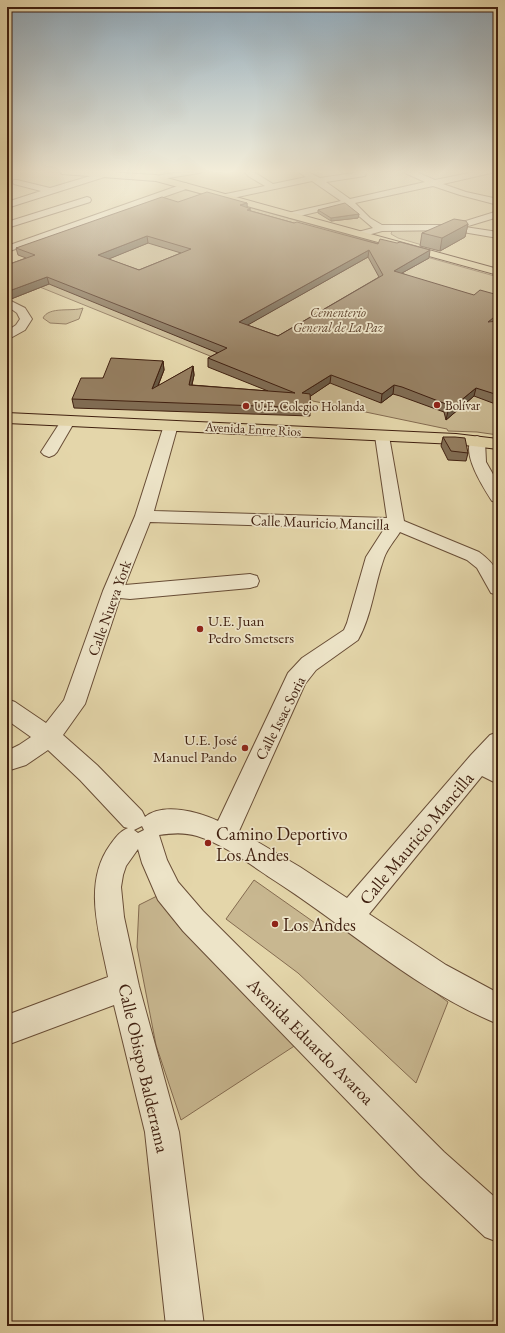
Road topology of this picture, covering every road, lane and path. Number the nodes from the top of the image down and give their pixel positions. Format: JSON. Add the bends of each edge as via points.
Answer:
{"nodes":[{"id":1,"x":51,"y":233,"type":"edge"},
{"id":2,"x":358,"y":233,"type":"edge"},
{"id":3,"x":365,"y":233,"type":"edge"},
{"id":4,"x":381,"y":233,"type":"edge"},
{"id":5,"x":487,"y":233,"type":"edge"},
{"id":6,"x":361,"y":234,"type":"junction"},
{"id":7,"x":498,"y":235,"type":"edge"},
{"id":8,"x":7,"y":240,"type":"edge"},
{"id":9,"x":391,"y":242,"type":"junction"},
{"id":10,"x":21,"y":244,"type":"junction"},
{"id":11,"x":7,"y":249,"type":"edge"},
{"id":12,"x":498,"y":272,"type":"edge"},
{"id":13,"x":7,"y":302,"type":"edge"},
{"id":14,"x":7,"y":336,"type":"edge"},
{"id":15,"x":7,"y":418,"type":"edge"},
{"id":16,"x":68,"y":421,"type":"junction"},
{"id":17,"x":171,"y":426,"type":"junction"},
{"id":18,"x":382,"y":436,"type":"junction"},
{"id":19,"x":477,"y":441,"type":"junction"},
{"id":20,"x":498,"y":444,"type":"edge"},
{"id":21,"x":49,"y":452,"type":"dead end"},
{"id":22,"x":498,"y":497,"type":"edge"},
{"id":23,"x":144,"y":516,"type":"junction"},
{"id":24,"x":396,"y":524,"type":"junction"},
{"id":25,"x":250,"y":581,"type":"dead end"},
{"id":26,"x":498,"y":588,"type":"edge"},
{"id":27,"x":113,"y":591,"type":"junction"},
{"id":28,"x":7,"y":708,"type":"edge"},
{"id":29,"x":48,"y":736,"type":"junction"},
{"id":30,"x":498,"y":742,"type":"edge"},
{"id":31,"x":7,"y":761,"type":"edge"},
{"id":32,"x":488,"y":768,"type":"edge"},
{"id":33,"x":141,"y":831,"type":"junction"},
{"id":34,"x":224,"y":836,"type":"junction"},
{"id":35,"x":350,"y":916,"type":"junction"},
{"id":36,"x":124,"y":986,"type":"junction"},
{"id":37,"x":498,"y":1009,"type":"edge"},
{"id":38,"x":7,"y":1030,"type":"edge"},
{"id":39,"x":498,"y":1224,"type":"edge"},
{"id":40,"x":185,"y":1326,"type":"edge"}],
"edges":[{"from":1,"to":10,"type":"street"},
{"from":2,"to":6,"type":"main road"},
{"from":3,"to":6,"type":"street"},
{"from":4,"to":9,"type":"street"},
{"from":5,"to":7,"type":"street"},
{"from":6,"to":9,"type":"main road"},
{"from":8,"to":10,"type":"street"},
{"from":9,"to":12,"type":"main road"},
{"from":10,"to":11,"type":"street"},
{"from":13,"to":14,"type":"street","via":[[25,313],[22,327]]},
{"from":15,"to":16,"type":"main road","name":"Avenida Entre Rios"},
{"from":16,"to":17,"type":"main road","name":"Avenida Entre Rios"},
{"from":16,"to":21,"type":"street"},
{"from":17,"to":18,"type":"main road","name":"Avenida Entre Rios"},
{"from":17,"to":23,"type":"street","name":"Calle Nueva York"},
{"from":18,"to":19,"type":"main road","name":"Avenida Entre Rios"},
{"from":18,"to":24,"type":"street"},
{"from":19,"to":20,"type":"main road","name":"Avenida Entre Rios"},
{"from":19,"to":22,"type":"street","via":[[478,462]]},
{"from":23,"to":24,"type":"street","name":"Calle Mauricio Mancilla"},
{"from":23,"to":27,"type":"street","name":"Calle Nueva York"},
{"from":24,"to":26,"type":"street","name":"Calle Mauricio Mancilla","via":[[473,556],[483,564]]},
{"from":24,"to":34,"type":"street","name":"Calle Issac Soria","via":[[375,556],[351,635],[309,664],[296,679]]},
{"from":25,"to":27,"type":"street","via":[[130,592]]},
{"from":27,"to":29,"type":"street","name":"Calle Nueva York","via":[[74,704]]},
{"from":28,"to":29,"type":"street","name":"Avenida Eduardo Avaroa"},
{"from":29,"to":31,"type":"street","name":"Calle Nueva York","via":[[29,752]]},
{"from":29,"to":33,"type":"street","name":"Avenida Eduardo Avaroa","via":[[93,775]]},
{"from":30,"to":32,"type":"street","name":"Calle Mauricio Mancilla"},
{"from":32,"to":35,"type":"street","name":"Calle Mauricio Mancilla"},
{"from":33,"to":34,"type":"street","via":[[166,822],[188,822]]},
{"from":33,"to":36,"type":"street","name":"Calle Obispo Balderrama","via":[[115,860],[108,887],[110,917]]},
{"from":33,"to":39,"type":"street","name":"Avenida Eduardo Avaroa","via":[[168,891],[193,921],[432,1164]]},
{"from":34,"to":35,"type":"street","via":[[279,868]]},
{"from":35,"to":37,"type":"street","via":[[442,979]]},
{"from":36,"to":38,"type":"street"},
{"from":36,"to":40,"type":"street","name":"Calle Obispo Balderrama","via":[[162,1132]]}]}
